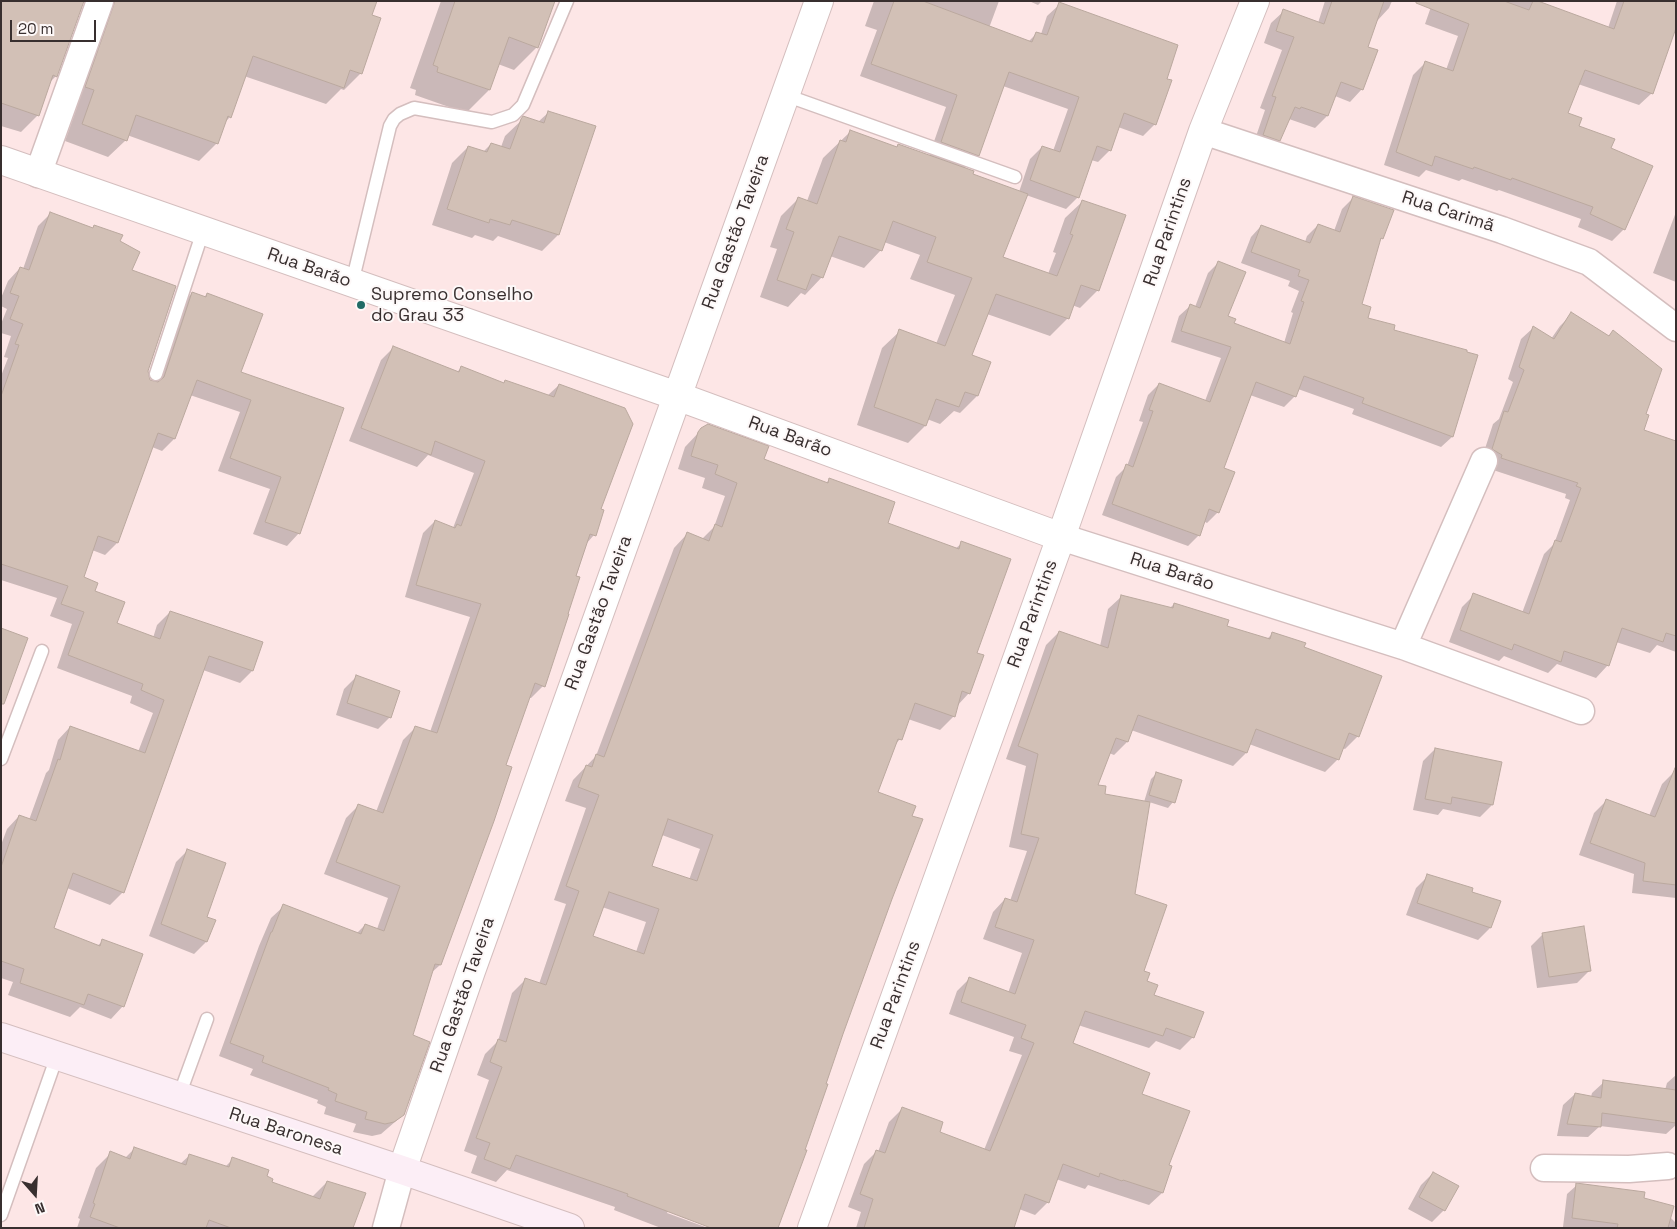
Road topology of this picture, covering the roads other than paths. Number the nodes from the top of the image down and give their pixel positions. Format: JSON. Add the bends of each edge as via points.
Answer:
{"nodes":[{"id":1,"x":100,"y":1,"type":"edge"},
{"id":2,"x":567,"y":1,"type":"edge"},
{"id":3,"x":819,"y":1,"type":"edge"},
{"id":4,"x":1255,"y":1,"type":"edge"},
{"id":5,"x":785,"y":95,"type":"junction"},
{"id":6,"x":1203,"y":131,"type":"junction"},
{"id":7,"x":1,"y":160,"type":"edge"},
{"id":8,"x":38,"y":174,"type":"junction"},
{"id":9,"x":1015,"y":177,"type":"dead end"},
{"id":10,"x":203,"y":231,"type":"junction"},
{"id":11,"x":352,"y":283,"type":"junction"},
{"id":12,"x":1676,"y":328,"type":"edge"},
{"id":13,"x":156,"y":374,"type":"dead end"},
{"id":14,"x":677,"y":396,"type":"junction"},
{"id":15,"x":1484,"y":461,"type":"dead end"},
{"id":16,"x":1062,"y":537,"type":"junction"},
{"id":17,"x":1404,"y":646,"type":"junction"},
{"id":18,"x":42,"y":651,"type":"dead end"},
{"id":19,"x":1580,"y":712,"type":"dead end"},
{"id":20,"x":1,"y":759,"type":"edge"},
{"id":21,"x":207,"y":1019,"type":"dead end"},
{"id":22,"x":1,"y":1037,"type":"edge"},
{"id":23,"x":57,"y":1056,"type":"junction"},
{"id":24,"x":179,"y":1096,"type":"junction"},
{"id":25,"x":1544,"y":1168,"type":"dead end"},
{"id":26,"x":1673,"y":1168,"type":"edge"},
{"id":27,"x":402,"y":1170,"type":"junction"},
{"id":28,"x":1,"y":1215,"type":"edge"},
{"id":29,"x":386,"y":1228,"type":"edge"},
{"id":30,"x":570,"y":1228,"type":"edge"},
{"id":31,"x":812,"y":1228,"type":"edge"}],
"edges":[{"from":1,"to":8,"type":"street"},
{"from":2,"to":11,"type":"lane","via":[[523,105],[513,115],[492,122],[414,108],[394,119]]},
{"from":3,"to":5,"type":"street","name":"Rua Gastão Taveira"},
{"from":4,"to":6,"type":"street","name":"Rua Parintins"},
{"from":5,"to":9,"type":"lane"},
{"from":5,"to":14,"type":"street","name":"Rua Gastão Taveira"},
{"from":6,"to":12,"type":"street","name":"Rua Carimã","via":[[1589,262]]},
{"from":6,"to":16,"type":"street","name":"Rua Parintins"},
{"from":7,"to":8,"type":"street","name":"Rua Barão"},
{"from":8,"to":10,"type":"street","name":"Rua Barão"},
{"from":10,"to":11,"type":"street","name":"Rua Barão"},
{"from":10,"to":13,"type":"lane"},
{"from":11,"to":14,"type":"street","name":"Rua Barão"},
{"from":14,"to":16,"type":"street","name":"Rua Barão"},
{"from":14,"to":27,"type":"street","name":"Rua Gastão Taveira"},
{"from":15,"to":17,"type":"street"},
{"from":16,"to":17,"type":"street","name":"Rua Barão"},
{"from":16,"to":31,"type":"street","name":"Rua Parintins"},
{"from":17,"to":19,"type":"street","name":"Rua Barão"},
{"from":18,"to":20,"type":"lane"},
{"from":21,"to":24,"type":"lane"},
{"from":22,"to":23,"type":"main road","name":"Rua Baronesa"},
{"from":23,"to":24,"type":"main road","name":"Rua Baronesa"},
{"from":23,"to":28,"type":"lane"},
{"from":24,"to":27,"type":"main road","name":"Rua Baronesa"},
{"from":25,"to":26,"type":"street"},
{"from":27,"to":29,"type":"street","name":"Rua Gastão Taveira"},
{"from":27,"to":30,"type":"main road","name":"Rua Baronesa"}]}
